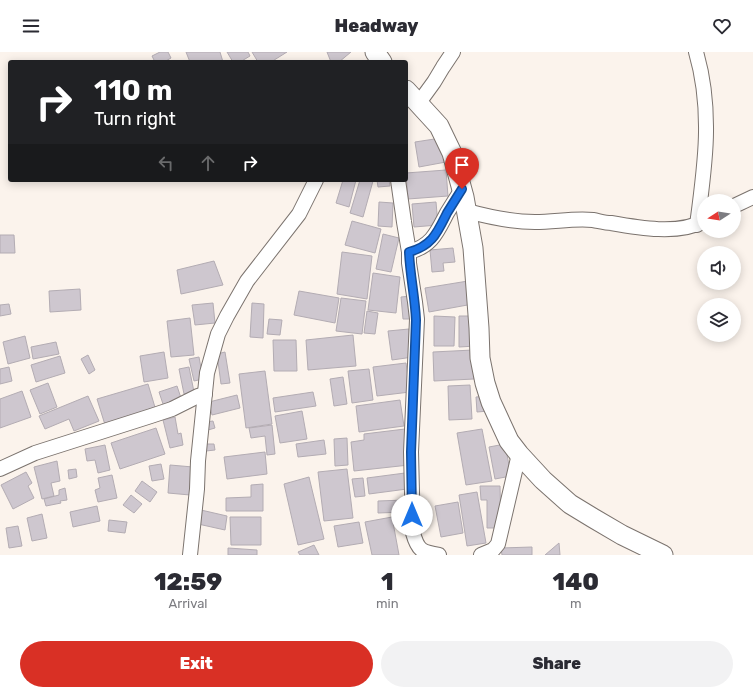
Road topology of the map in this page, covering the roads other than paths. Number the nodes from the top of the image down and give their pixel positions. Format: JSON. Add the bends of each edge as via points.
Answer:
{"nodes":[{"id":1,"x":453,"y":52,"type":"edge"},
{"id":2,"x":696,"y":52,"type":"edge"},
{"id":3,"x":412,"y":97,"type":"edge"},
{"id":4,"x":315,"y":182,"type":"edge"},
{"id":5,"x":398,"y":182,"type":"edge"},
{"id":6,"x":462,"y":189,"type":"junction"},
{"id":7,"x":703,"y":194,"type":"edge"},
{"id":8,"x":753,"y":197,"type":"edge"},
{"id":9,"x":741,"y":203,"type":"edge"},
{"id":10,"x":466,"y":211,"type":"junction"},
{"id":11,"x":697,"y":225,"type":"edge"},
{"id":12,"x":409,"y":252,"type":"junction"},
{"id":13,"x":205,"y":394,"type":"junction"},
{"id":14,"x":519,"y":454,"type":"junction"},
{"id":15,"x":0,"y":469,"type":"edge"},
{"id":16,"x":190,"y":555,"type":"edge"},
{"id":17,"x":439,"y":555,"type":"edge"},
{"id":18,"x":481,"y":555,"type":"edge"},
{"id":19,"x":663,"y":555,"type":"edge"}],
"edges":[{"from":1,"to":3,"type":"street","via":[[434,82]]},
{"from":2,"to":7,"type":"street","via":[[706,106],[707,133]]},
{"from":3,"to":6,"type":"main road","via":[[439,126],[452,153]]},
{"from":4,"to":13,"type":"street","via":[[298,214],[247,281],[227,316],[211,357]]},
{"from":5,"to":12,"type":"street"},
{"from":6,"to":10,"type":"main road"},
{"from":6,"to":12,"type":"street","via":[[433,238],[420,248]]},
{"from":8,"to":9,"type":"street"},
{"from":10,"to":11,"type":"street","via":[[504,220],[535,222],[593,220],[670,229]]},
{"from":10,"to":14,"type":"main road","via":[[473,248],[480,358],[485,383],[501,425]]},
{"from":12,"to":17,"type":"street","via":[[416,320],[411,452],[413,533],[416,543],[423,552]]},
{"from":13,"to":15,"type":"street","via":[[152,416],[35,453]]},
{"from":13,"to":16,"type":"street"},
{"from":14,"to":18,"type":"street","via":[[498,544],[493,550]]},
{"from":14,"to":19,"type":"main road","via":[[570,504]]}]}
